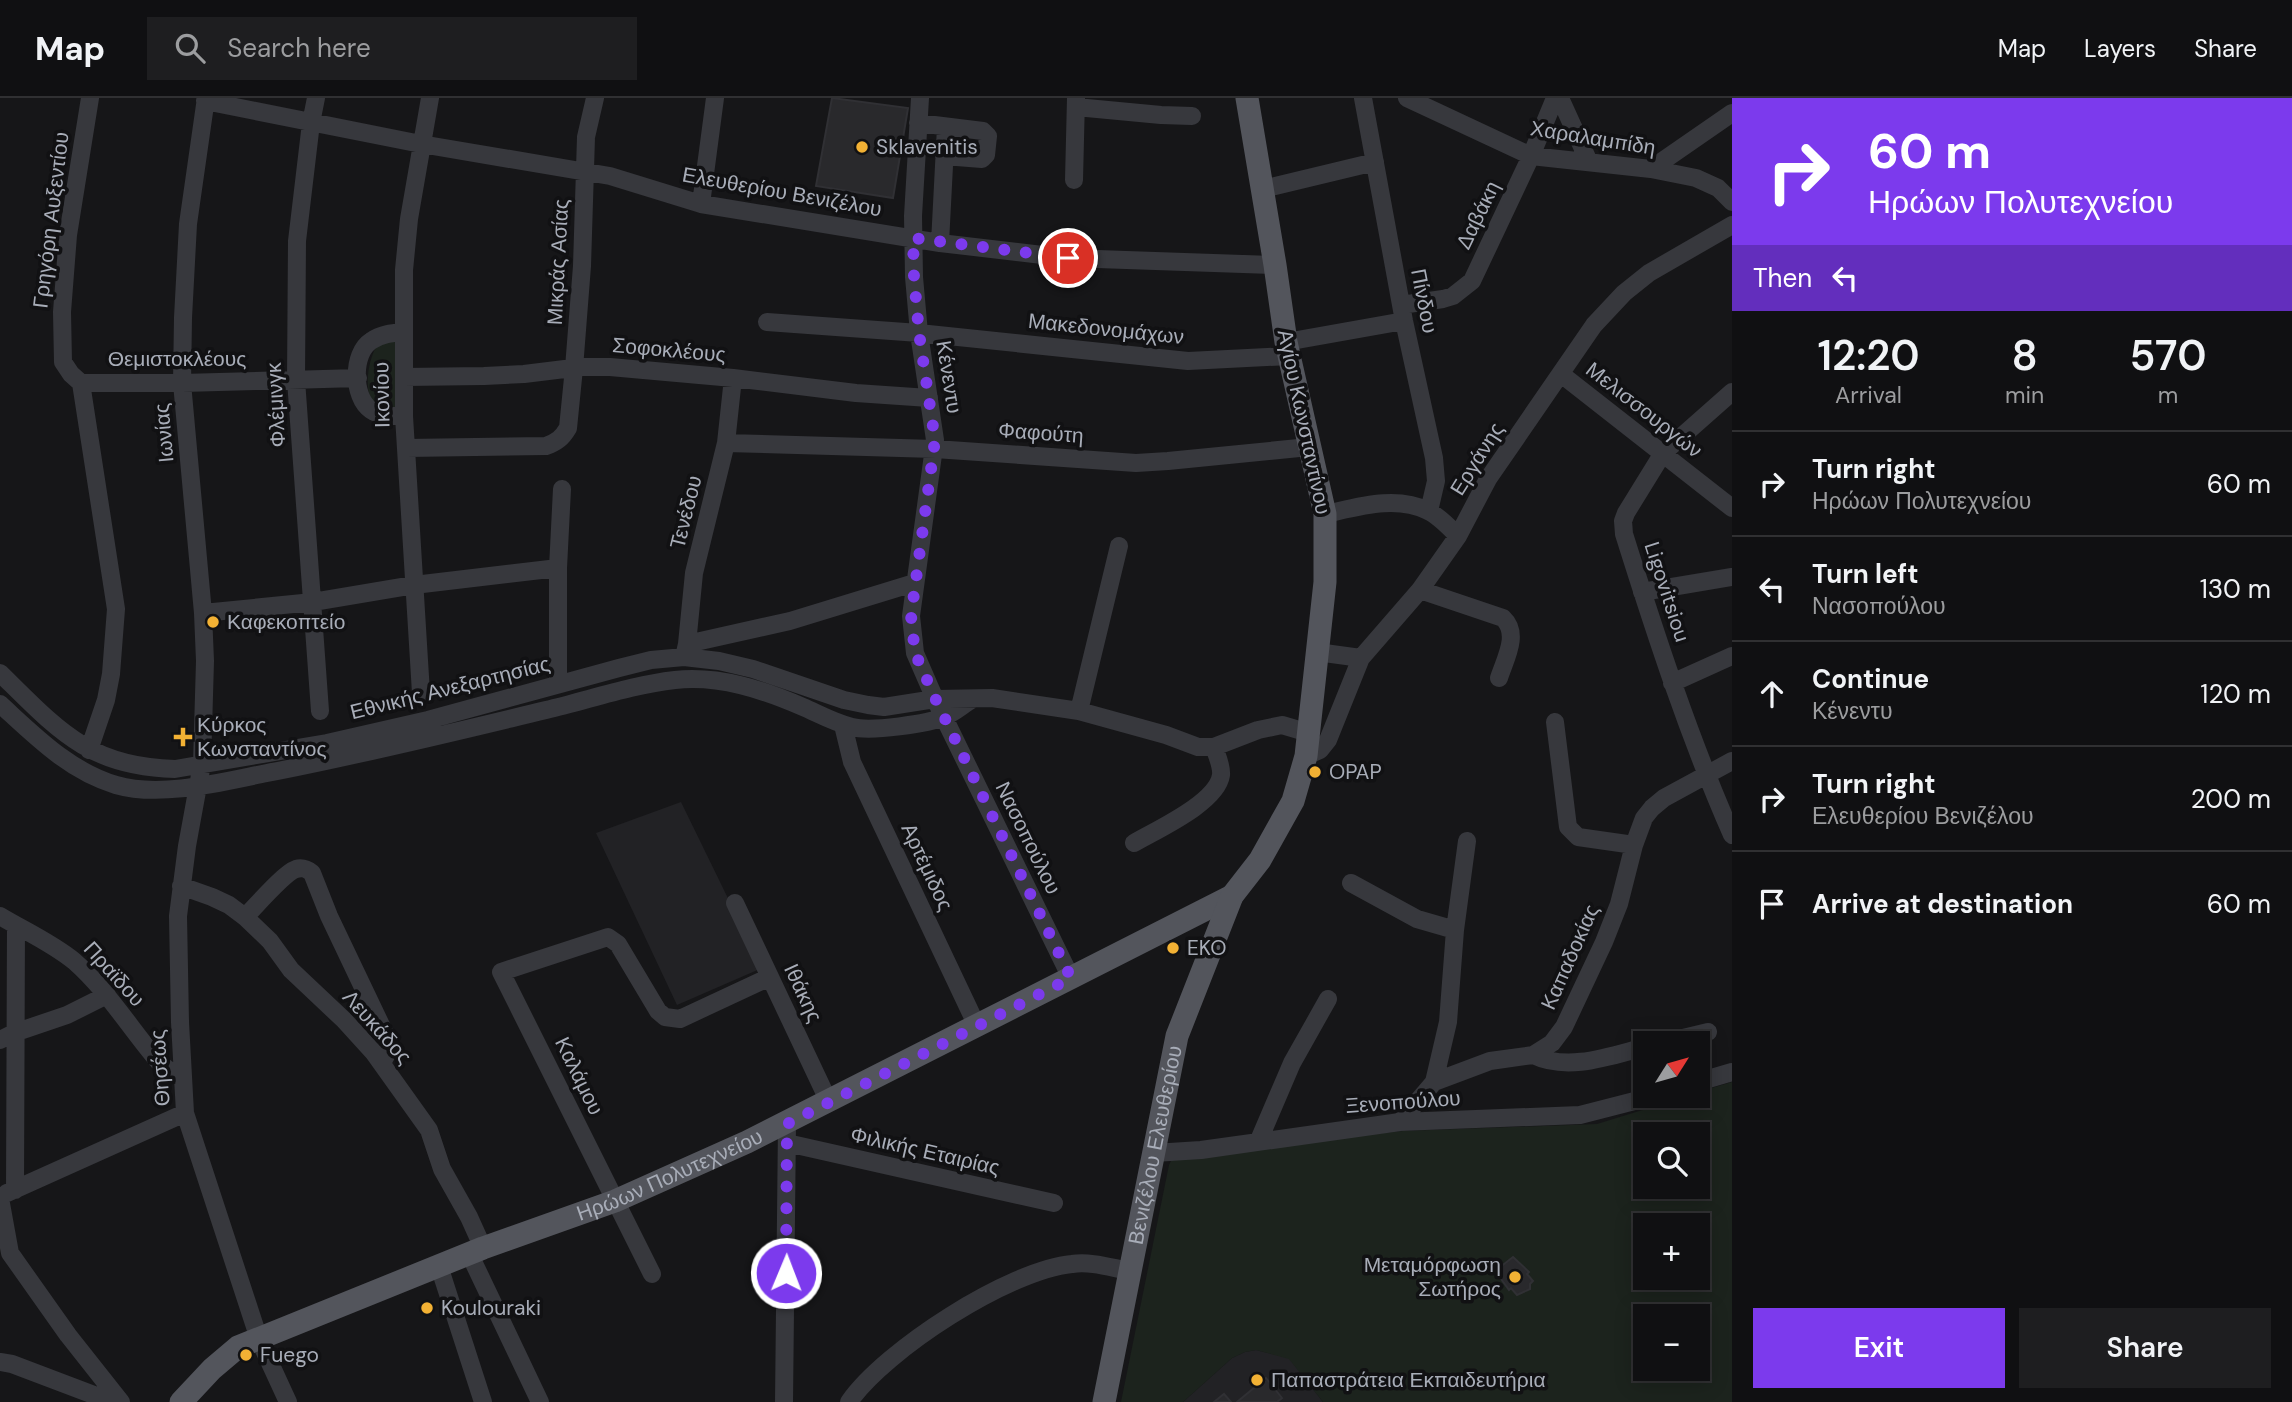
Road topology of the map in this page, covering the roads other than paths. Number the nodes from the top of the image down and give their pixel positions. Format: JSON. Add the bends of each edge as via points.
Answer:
{"nodes":[{"id":1,"x":90,"y":98,"type":"edge"},
{"id":2,"x":316,"y":98,"type":"edge"},
{"id":3,"x":430,"y":98,"type":"edge"},
{"id":4,"x":595,"y":98,"type":"edge"},
{"id":5,"x":715,"y":98,"type":"edge"},
{"id":6,"x":920,"y":98,"type":"edge"},
{"id":7,"x":1247,"y":98,"type":"edge"},
{"id":8,"x":1363,"y":98,"type":"edge"},
{"id":9,"x":1407,"y":98,"type":"edge"},
{"id":10,"x":1558,"y":98,"type":"edge"},
{"id":11,"x":205,"y":99,"type":"edge"},
{"id":12,"x":1076,"y":103,"type":"edge"},
{"id":13,"x":1732,"y":113,"type":"edge"},
{"id":14,"x":1192,"y":116,"type":"dead end"},
{"id":15,"x":311,"y":122,"type":"junction"},
{"id":16,"x":918,"y":123,"type":"junction"},
{"id":17,"x":946,"y":127,"type":"junction"},
{"id":18,"x":421,"y":144,"type":"junction"},
{"id":19,"x":944,"y":156,"type":"junction"},
{"id":20,"x":1531,"y":156,"type":"junction"},
{"id":21,"x":1375,"y":162,"type":"junction"},
{"id":22,"x":1589,"y":162,"type":"junction"},
{"id":23,"x":1651,"y":169,"type":"junction"},
{"id":24,"x":584,"y":171,"type":"junction"},
{"id":25,"x":1074,"y":180,"type":"dead end"},
{"id":26,"x":1263,"y":189,"type":"junction"},
{"id":27,"x":1732,"y":202,"type":"edge"},
{"id":28,"x":701,"y":204,"type":"junction"},
{"id":29,"x":1732,"y":225,"type":"edge"},
{"id":30,"x":913,"y":238,"type":"junction"},
{"id":31,"x":940,"y":243,"type":"junction"},
{"id":32,"x":1275,"y":265,"type":"junction"},
{"id":33,"x":1402,"y":313,"type":"junction"},
{"id":34,"x":767,"y":322,"type":"dead end"},
{"id":35,"x":403,"y":332,"type":"junction"},
{"id":36,"x":919,"y":333,"type":"junction"},
{"id":37,"x":1287,"y":349,"type":"junction"},
{"id":38,"x":575,"y":368,"type":"junction"},
{"id":39,"x":1561,"y":374,"type":"junction"},
{"id":40,"x":404,"y":377,"type":"junction"},
{"id":41,"x":358,"y":378,"type":"junction"},
{"id":42,"x":733,"y":378,"type":"junction"},
{"id":43,"x":296,"y":380,"type":"junction"},
{"id":44,"x":81,"y":383,"type":"junction"},
{"id":45,"x":182,"y":383,"type":"junction"},
{"id":46,"x":1732,"y":393,"type":"edge"},
{"id":47,"x":929,"y":398,"type":"junction"},
{"id":48,"x":404,"y":416,"type":"junction"},
{"id":49,"x":726,"y":443,"type":"junction"},
{"id":50,"x":1309,"y":447,"type":"junction"},
{"id":51,"x":406,"y":448,"type":"junction"},
{"id":52,"x":935,"y":449,"type":"junction"},
{"id":53,"x":1663,"y":453,"type":"junction"},
{"id":54,"x":562,"y":489,"type":"dead end"},
{"id":55,"x":1732,"y":508,"type":"edge"},
{"id":56,"x":1429,"y":511,"type":"junction"},
{"id":57,"x":1325,"y":514,"type":"junction"},
{"id":58,"x":1458,"y":536,"type":"junction"},
{"id":59,"x":1119,"y":546,"type":"dead end"},
{"id":60,"x":558,"y":568,"type":"junction"},
{"id":61,"x":1732,"y":578,"type":"edge"},
{"id":62,"x":914,"y":583,"type":"junction"},
{"id":63,"x":414,"y":585,"type":"junction"},
{"id":64,"x":1420,"y":590,"type":"junction"},
{"id":65,"x":1642,"y":592,"type":"junction"},
{"id":66,"x":313,"y":602,"type":"junction"},
{"id":67,"x":203,"y":612,"type":"junction"},
{"id":68,"x":685,"y":650,"type":"junction"},
{"id":69,"x":1317,"y":652,"type":"junction"},
{"id":70,"x":1732,"y":656,"type":"edge"},
{"id":71,"x":1361,"y":658,"type":"junction"},
{"id":72,"x":0,"y":673,"type":"edge"},
{"id":73,"x":1499,"y":678,"type":"dead end"},
{"id":74,"x":1672,"y":683,"type":"junction"},
{"id":75,"x":558,"y":684,"type":"junction"},
{"id":76,"x":422,"y":693,"type":"dead end"},
{"id":77,"x":935,"y":698,"type":"junction"},
{"id":78,"x":972,"y":699,"type":"junction"},
{"id":79,"x":0,"y":704,"type":"edge"},
{"id":80,"x":320,"y":710,"type":"dead end"},
{"id":81,"x":1079,"y":710,"type":"junction"},
{"id":82,"x":944,"y":717,"type":"junction"},
{"id":83,"x":1555,"y":722,"type":"dead end"},
{"id":84,"x":843,"y":725,"type":"junction"},
{"id":85,"x":1308,"y":745,"type":"junction"},
{"id":86,"x":1214,"y":747,"type":"junction"},
{"id":87,"x":89,"y":750,"type":"junction"},
{"id":88,"x":1732,"y":761,"type":"edge"},
{"id":89,"x":202,"y":764,"type":"junction"},
{"id":90,"x":1706,"y":775,"type":"junction"},
{"id":91,"x":198,"y":785,"type":"junction"},
{"id":92,"x":1732,"y":835,"type":"edge"},
{"id":93,"x":1467,"y":841,"type":"dead end"},
{"id":94,"x":1134,"y":843,"type":"dead end"},
{"id":95,"x":1634,"y":845,"type":"junction"},
{"id":96,"x":1351,"y":883,"type":"dead end"},
{"id":97,"x":181,"y":886,"type":"junction"},
{"id":98,"x":1232,"y":896,"type":"junction"},
{"id":99,"x":735,"y":904,"type":"dead end"},
{"id":100,"x":0,"y":916,"type":"edge"},
{"id":101,"x":245,"y":917,"type":"junction"},
{"id":102,"x":16,"y":925,"type":"junction"},
{"id":103,"x":1455,"y":930,"type":"junction"},
{"id":104,"x":770,"y":976,"type":"junction"},
{"id":105,"x":1071,"y":978,"type":"junction"},
{"id":106,"x":107,"y":995,"type":"junction"},
{"id":107,"x":1328,"y":999,"type":"dead end"},
{"id":108,"x":977,"y":1026,"type":"junction"},
{"id":109,"x":7,"y":1037,"type":"edge"},
{"id":110,"x":1633,"y":1050,"type":"edge"},
{"id":111,"x":1534,"y":1055,"type":"junction"},
{"id":112,"x":382,"y":1063,"type":"junction"},
{"id":113,"x":1732,"y":1072,"type":"edge"},
{"id":114,"x":182,"y":1077,"type":"junction"},
{"id":115,"x":1710,"y":1078,"type":"edge"},
{"id":116,"x":1434,"y":1082,"type":"junction"},
{"id":117,"x":829,"y":1102,"type":"junction"},
{"id":118,"x":1633,"y":1102,"type":"edge"},
{"id":119,"x":186,"y":1113,"type":"junction"},
{"id":120,"x":1400,"y":1122,"type":"junction"},
{"id":121,"x":787,"y":1133,"type":"junction"},
{"id":122,"x":1259,"y":1140,"type":"junction"},
{"id":123,"x":1154,"y":1153,"type":"junction"},
{"id":124,"x":5,"y":1195,"type":"edge"},
{"id":125,"x":615,"y":1201,"type":"junction"},
{"id":126,"x":1054,"y":1203,"type":"dead end"},
{"id":127,"x":476,"y":1251,"type":"junction"},
{"id":128,"x":439,"y":1266,"type":"junction"},
{"id":129,"x":1130,"y":1271,"type":"junction"},
{"id":130,"x":652,"y":1274,"type":"dead end"},
{"id":131,"x":259,"y":1339,"type":"junction"},
{"id":132,"x":0,"y":1362,"type":"edge"},
{"id":133,"x":119,"y":1400,"type":"edge"},
{"id":134,"x":181,"y":1402,"type":"edge"},
{"id":135,"x":288,"y":1402,"type":"edge"},
{"id":136,"x":483,"y":1402,"type":"edge"},
{"id":137,"x":540,"y":1402,"type":"edge"},
{"id":138,"x":784,"y":1402,"type":"edge"},
{"id":139,"x":849,"y":1402,"type":"edge"},
{"id":140,"x":1104,"y":1402,"type":"edge"}],
"edges":[{"from":1,"to":44,"type":"street","name":"Γρηγόρη Αυξεντίου","via":[[68,235],[62,312],[63,362]]},
{"from":2,"to":15,"type":"street","name":"Φλέμινγκ"},
{"from":3,"to":18,"type":"street","name":"Ικονίου"},
{"from":4,"to":24,"type":"street","name":"Μικράς Ασίας"},
{"from":5,"to":28,"type":"street"},
{"from":6,"to":16,"type":"street","name":"Κένεντυ"},
{"from":7,"to":26,"type":"main road","name":"Αγίου Κωνσταντίνου"},
{"from":8,"to":21,"type":"street","name":"Πίνδου"},
{"from":9,"to":20,"type":"street","name":"Χαραλαμπίδη"},
{"from":10,"to":20,"type":"street","name":"Δαβάκη"},
{"from":10,"to":22,"type":"street"},
{"from":11,"to":15,"type":"street","name":"Ελευθερίου Βενιζέλου"},
{"from":11,"to":45,"type":"street","name":"Ιωνίας","via":[[188,224]]},
{"from":12,"to":14,"type":"street"},
{"from":12,"to":25,"type":"street"},
{"from":13,"to":23,"type":"street"},
{"from":15,"to":18,"type":"street","name":"Ελευθερίου Βενιζέλου"},
{"from":15,"to":43,"type":"street","name":"Φλέμινγκ","via":[[297,241]]},
{"from":16,"to":17,"type":"street"},
{"from":16,"to":30,"type":"street","name":"Κένεντυ"},
{"from":17,"to":19,"type":"street"},
{"from":17,"to":19,"type":"street","via":[[983,131],[988,136],[982,159]]},
{"from":18,"to":24,"type":"street","name":"Ελευθερίου Βενιζέλου"},
{"from":18,"to":35,"type":"street","name":"Ικονίου","via":[[406,240]]},
{"from":19,"to":31,"type":"street"},
{"from":20,"to":22,"type":"street","name":"Χαραλαμπίδη"},
{"from":20,"to":33,"type":"street","name":"Δαβάκη","via":[[1472,281],[1453,296]]},
{"from":21,"to":26,"type":"street"},
{"from":21,"to":33,"type":"street","name":"Πίνδου"},
{"from":22,"to":23,"type":"street","name":"Χαραλαμπίδη"},
{"from":23,"to":27,"type":"street","name":"Χαραλαμπίδη","via":[[1708,182]]},
{"from":24,"to":28,"type":"street","name":"Ελευθερίου Βενιζέλου"},
{"from":24,"to":38,"type":"street","name":"Μικράς Ασίας"},
{"from":26,"to":32,"type":"main road","name":"Αγίου Κωνσταντίνου"},
{"from":28,"to":30,"type":"street","name":"Ελευθερίου Βενιζέλου"},
{"from":29,"to":39,"type":"street","name":"Εργάνης","via":[[1649,273],[1624,293],[1594,325]]},
{"from":30,"to":31,"type":"street","name":"Ελευθερίου Βενιζέλου"},
{"from":30,"to":36,"type":"street","name":"Κένεντυ"},
{"from":31,"to":32,"type":"street","name":"Ελευθερίου Βενιζέλου","via":[[1068,258]]},
{"from":32,"to":37,"type":"main road","name":"Αγίου Κωνσταντίνου"},
{"from":33,"to":37,"type":"street","name":"Δαβάκη"},
{"from":33,"to":56,"type":"street","name":"Πίνδου","via":[[1436,471]]},
{"from":34,"to":36,"type":"street","name":"Μακεδονομάχων"},
{"from":35,"to":40,"type":"street","name":"Ικονίου"},
{"from":35,"to":41,"type":"street","via":[[370,341],[361,355]]},
{"from":36,"to":37,"type":"street","name":"Μακεδονομάχων","via":[[1188,361]]},
{"from":36,"to":47,"type":"street","name":"Κένεντυ"},
{"from":37,"to":50,"type":"main road","name":"Αγίου Κωνσταντίνου"},
{"from":38,"to":40,"type":"street","name":"Σοφοκλέους"},
{"from":38,"to":42,"type":"street","name":"Σοφοκλέους"},
{"from":38,"to":51,"type":"street","name":"Μικράς Ασίας","via":[[568,428],[557,442],[546,446]]},
{"from":39,"to":53,"type":"street","name":"Μελισσουργών"},
{"from":39,"to":58,"type":"street","name":"Εργάνης","via":[[1488,479]]},
{"from":40,"to":48,"type":"street","name":"Ικονίου"},
{"from":41,"to":43,"type":"street","name":"Θεμιστοκλέους"},
{"from":41,"to":48,"type":"street","via":[[368,408]]},
{"from":42,"to":47,"type":"street","name":"Σοφοκλέους"},
{"from":42,"to":49,"type":"street","name":"Τενέδου"},
{"from":43,"to":45,"type":"street","name":"Θεμιστοκλέους"},
{"from":43,"to":66,"type":"street","name":"Φλέμινγκ"},
{"from":44,"to":45,"type":"street","name":"Θεμιστοκλέους"},
{"from":44,"to":87,"type":"street","via":[[116,609],[111,674]]},
{"from":45,"to":67,"type":"street","name":"Ιωνίας"},
{"from":46,"to":53,"type":"street","name":"Ligovitsiou"},
{"from":47,"to":52,"type":"street","name":"Κένεντυ"},
{"from":48,"to":51,"type":"street","name":"Ικονίου"},
{"from":49,"to":52,"type":"street","name":"Φαφούτη"},
{"from":49,"to":68,"type":"street","name":"Τενέδου","via":[[694,573]]},
{"from":50,"to":52,"type":"street","name":"Φαφούτη","via":[[1136,463]]},
{"from":50,"to":57,"type":"main road","name":"Αγίου Κωνσταντίνου"},
{"from":51,"to":63,"type":"street","name":"Ικονίου"},
{"from":52,"to":62,"type":"street","name":"Κένεντυ"},
{"from":53,"to":55,"type":"street","name":"Μελισσουργών"},
{"from":53,"to":65,"type":"street","name":"Ligovitsiou","via":[[1623,521]]},
{"from":54,"to":60,"type":"street"},
{"from":56,"to":57,"type":"street","via":[[1394,503]]},
{"from":56,"to":58,"type":"street"},
{"from":57,"to":69,"type":"main road","name":"Αγίου Κωνσταντίνου","via":[[1325,583]]},
{"from":58,"to":64,"type":"street","name":"Εργάνης"},
{"from":59,"to":81,"type":"street"},
{"from":60,"to":63,"type":"street"},
{"from":60,"to":75,"type":"street"},
{"from":61,"to":65,"type":"street"},
{"from":62,"to":68,"type":"street"},
{"from":62,"to":77,"type":"street","name":"Κένεντυ","via":[[915,653]]},
{"from":63,"to":66,"type":"street"},
{"from":63,"to":76,"type":"street","name":"Ικονίου"},
{"from":64,"to":71,"type":"street","name":"Εργάνης"},
{"from":64,"to":73,"type":"street","via":[[1508,623],[1511,640]]},
{"from":65,"to":74,"type":"street","name":"Ligovitsiou"},
{"from":66,"to":67,"type":"street"},
{"from":66,"to":80,"type":"street","name":"Φλέμινγκ"},
{"from":67,"to":89,"type":"street","name":"Ιωνίας"},
{"from":68,"to":75,"type":"street","name":"Εθνικής Ανεξαρτησίας"},
{"from":68,"to":77,"type":"street","name":"Εθνικής Ανεξαρτησίας","via":[[868,705],[884,707]]},
{"from":69,"to":71,"type":"street"},
{"from":69,"to":85,"type":"main road","name":"Αγίου Κωνσταντίνου"},
{"from":70,"to":74,"type":"street"},
{"from":71,"to":85,"type":"street","name":"Εργάνης","via":[[1328,740],[1320,750]]},
{"from":72,"to":87,"type":"street","name":"Εθνικής Ανεξαρτησίας","via":[[53,724]]},
{"from":74,"to":90,"type":"street","name":"Ligovitsiou"},
{"from":75,"to":89,"type":"street","name":"Εθνικής Ανεξαρτησίας","via":[[378,732]]},
{"from":77,"to":78,"type":"street","name":"Εθνικής Ανεξαρτησίας"},
{"from":77,"to":82,"type":"street","name":"Νασοπούλου"},
{"from":78,"to":81,"type":"street","name":"Εθνικής Ανεξαρτησίας"},
{"from":78,"to":82,"type":"street"},
{"from":79,"to":91,"type":"street","via":[[49,748],[94,777],[141,789]]},
{"from":81,"to":86,"type":"street","name":"Εθνικής Ανεξαρτησίας","via":[[1198,747]]},
{"from":82,"to":84,"type":"street","via":[[873,730]]},
{"from":82,"to":105,"type":"street","name":"Νασοπούλου"},
{"from":83,"to":95,"type":"street","via":[[1568,827],[1578,837]]},
{"from":84,"to":91,"type":"street","via":[[776,696],[714,681],[683,679],[327,761]]},
{"from":84,"to":108,"type":"street","name":"Αρτέμιδος","via":[[852,762]]},
{"from":85,"to":86,"type":"street","via":[[1282,725]]},
{"from":85,"to":98,"type":"main road","name":"Αγίου Κωνσταντίνου","via":[[1293,801],[1260,860]]},
{"from":86,"to":94,"type":"street","via":[[1221,775],[1210,794]]},
{"from":87,"to":89,"type":"street","name":"Εθνικής Ανεξαρτησίας","via":[[120,763],[155,768]]},
{"from":88,"to":90,"type":"street","name":"Καπαδοκίας"},
{"from":89,"to":91,"type":"street","name":"Ιωνίας"},
{"from":90,"to":92,"type":"street","name":"Ligovitsiou"},
{"from":90,"to":95,"type":"street","name":"Καπαδοκίας","via":[[1652,808]]},
{"from":91,"to":97,"type":"street","name":"Θησέως"},
{"from":93,"to":103,"type":"street"},
{"from":95,"to":111,"type":"street","name":"Καπαδοκίας","via":[[1610,926],[1564,1027],[1549,1046]]},
{"from":96,"to":103,"type":"street","via":[[1418,919]]},
{"from":97,"to":101,"type":"street","name":"Λευκάδος","via":[[221,901]]},
{"from":97,"to":114,"type":"street","name":"Θησέως"},
{"from":98,"to":105,"type":"main road","name":"Ηρώων Πολυτεχνείου"},
{"from":98,"to":123,"type":"main road","name":"Βενιζέλου Ελευθερίου","via":[[1177,1036]]},
{"from":99,"to":104,"type":"street","name":"Ιθάκης"},
{"from":100,"to":102,"type":"street","name":"Πραϊδου"},
{"from":101,"to":112,"type":"street","name":"Λευκάδος"},
{"from":101,"to":112,"type":"street","via":[[289,873],[298,868],[312,873],[389,1042]]},
{"from":102,"to":106,"type":"street","name":"Πραϊδου","via":[[60,950]]},
{"from":102,"to":109,"type":"street"},
{"from":103,"to":116,"type":"street","via":[[1448,1022]]},
{"from":104,"to":117,"type":"street","name":"Ιθάκης"},
{"from":104,"to":125,"type":"street","name":"Καλάμου","via":[[672,1020],[658,1011],[618,944],[607,937],[501,972]]},
{"from":105,"to":108,"type":"main road","name":"Ηρώων Πολυτεχνείου"},
{"from":106,"to":109,"type":"street"},
{"from":106,"to":114,"type":"street","name":"Πραϊδου","via":[[158,1061]]},
{"from":107,"to":122,"type":"street","via":[[1292,1063]]},
{"from":108,"to":117,"type":"main road","name":"Ηρώων Πολυτεχνείου"},
{"from":109,"to":124,"type":"street"},
{"from":110,"to":111,"type":"street","via":[[1590,1061],[1551,1062]]},
{"from":111,"to":116,"type":"street","via":[[1490,1062]]},
{"from":112,"to":127,"type":"street","name":"Λευκάδος","via":[[429,1130],[442,1169],[469,1217]]},
{"from":113,"to":115,"type":"street"},
{"from":114,"to":119,"type":"street","name":"Θησέως"},
{"from":116,"to":120,"type":"street"},
{"from":117,"to":121,"type":"main road","name":"Ηρώων Πολυτεχνείου"},
{"from":118,"to":120,"type":"street","name":"Ξενοπούλου","via":[[1573,1116]]},
{"from":119,"to":124,"type":"street"},
{"from":119,"to":131,"type":"street","name":"Θησέως"},
{"from":120,"to":122,"type":"street","name":"Ξενοπούλου"},
{"from":121,"to":125,"type":"main road","name":"Ηρώων Πολυτεχνείου"},
{"from":121,"to":126,"type":"street","name":"Φιλικής Εταιρίας"},
{"from":121,"to":138,"type":"street"},
{"from":122,"to":123,"type":"street","name":"Ξενοπούλου"},
{"from":123,"to":129,"type":"main road","name":"Βενιζέλου Ελευθερίου"},
{"from":124,"to":133,"type":"street","via":[[8,1247],[14,1259]]},
{"from":125,"to":127,"type":"main road","name":"Ηρώων Πολυτεχνείου"},
{"from":125,"to":130,"type":"street","name":"Καλάμου"},
{"from":127,"to":128,"type":"main road","name":"Ηρώων Πολυτεχνείου"},
{"from":127,"to":137,"type":"street","name":"Λευκάδος"},
{"from":128,"to":131,"type":"main road","name":"Ηρώων Πολυτεχνείου"},
{"from":128,"to":136,"type":"street"},
{"from":129,"to":139,"type":"street","via":[[1073,1263],[1003,1287],[908,1345]]},
{"from":129,"to":140,"type":"main road","name":"Βενιζέλου Ελευθερίου"},
{"from":131,"to":134,"type":"main road","name":"Ηρώων Πολυτεχνείου","via":[[232,1351]]},
{"from":131,"to":135,"type":"street"},
{"from":132,"to":133,"type":"street"}]}
